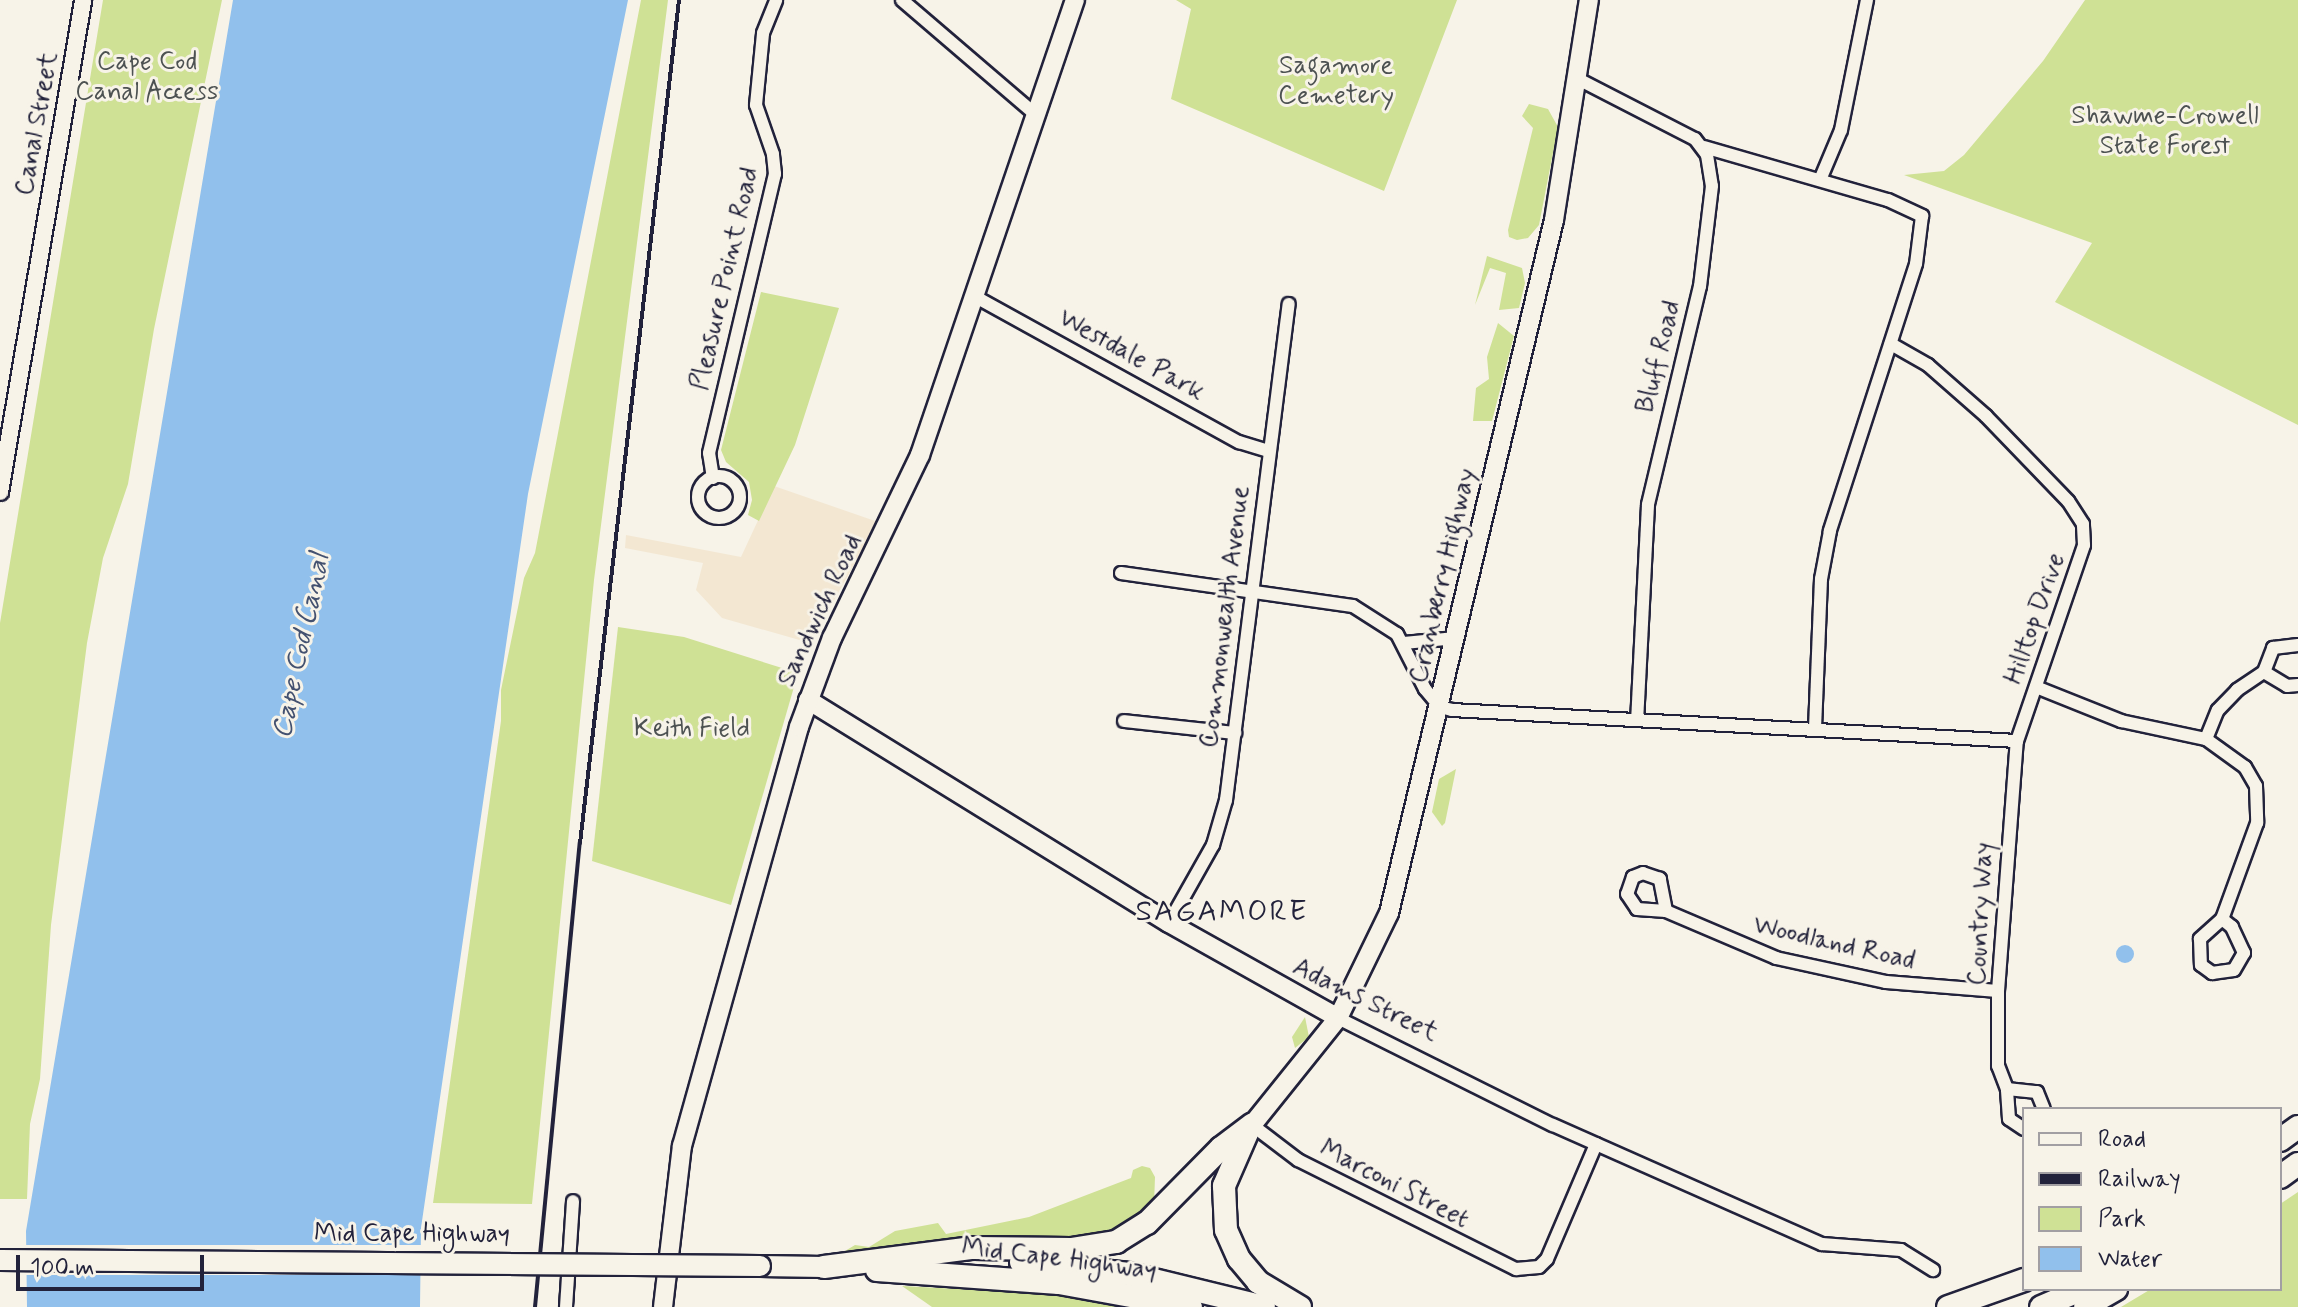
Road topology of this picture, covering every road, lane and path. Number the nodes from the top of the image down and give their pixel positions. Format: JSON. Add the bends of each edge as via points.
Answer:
{"nodes":[{"id":1,"x":83,"y":0,"type":"edge"},
{"id":2,"x":776,"y":0,"type":"edge"},
{"id":3,"x":902,"y":0,"type":"edge"},
{"id":4,"x":1075,"y":0,"type":"edge"},
{"id":5,"x":1589,"y":0,"type":"edge"},
{"id":6,"x":1867,"y":0,"type":"edge"},
{"id":7,"x":1580,"y":80,"type":"junction"},
{"id":8,"x":1036,"y":115,"type":"junction"},
{"id":9,"x":1704,"y":147,"type":"junction"},
{"id":10,"x":1820,"y":180,"type":"junction"},
{"id":11,"x":974,"y":296,"type":"junction"},
{"id":12,"x":1289,"y":304,"type":"dead end"},
{"id":13,"x":1891,"y":344,"type":"junction"},
{"id":14,"x":1268,"y":451,"type":"junction"},
{"id":15,"x":713,"y":478,"type":"dead end"},
{"id":16,"x":0,"y":492,"type":"edge"},
{"id":17,"x":1121,"y":573,"type":"dead end"},
{"id":18,"x":1251,"y":588,"type":"junction"},
{"id":19,"x":1456,"y":638,"type":"junction"},
{"id":20,"x":1404,"y":643,"type":"junction"},
{"id":21,"x":2298,"y":645,"type":"edge"},
{"id":22,"x":2264,"y":672,"type":"junction"},
{"id":23,"x":2298,"y":685,"type":"edge"},
{"id":24,"x":2036,"y":687,"type":"junction"},
{"id":25,"x":808,"y":700,"type":"junction"},
{"id":26,"x":1440,"y":707,"type":"junction"},
{"id":27,"x":1637,"y":719,"type":"junction"},
{"id":28,"x":1124,"y":721,"type":"dead end"},
{"id":29,"x":1815,"y":729,"type":"junction"},
{"id":30,"x":1235,"y":733,"type":"junction"},
{"id":31,"x":2206,"y":739,"type":"junction"},
{"id":32,"x":2017,"y":741,"type":"junction"},
{"id":33,"x":1666,"y":911,"type":"dead end"},
{"id":34,"x":2222,"y":919,"type":"junction"},
{"id":35,"x":1169,"y":923,"type":"junction"},
{"id":36,"x":1998,"y":991,"type":"junction"},
{"id":37,"x":1338,"y":1018,"type":"junction"},
{"id":38,"x":2007,"y":1089,"type":"junction"},
{"id":39,"x":2043,"y":1107,"type":"edge"},
{"id":40,"x":1252,"y":1125,"type":"junction"},
{"id":41,"x":2022,"y":1128,"type":"edge"},
{"id":42,"x":1596,"y":1144,"type":"junction"},
{"id":43,"x":573,"y":1201,"type":"dead end"},
{"id":44,"x":0,"y":1260,"type":"edge"},
{"id":45,"x":824,"y":1267,"type":"junction"},
{"id":46,"x":1933,"y":1270,"type":"dead end"},
{"id":47,"x":2022,"y":1281,"type":"edge"},
{"id":48,"x":2078,"y":1291,"type":"edge"},
{"id":49,"x":2113,"y":1291,"type":"edge"},
{"id":50,"x":566,"y":1307,"type":"edge"},
{"id":51,"x":663,"y":1307,"type":"edge"},
{"id":52,"x":1191,"y":1307,"type":"edge"},
{"id":53,"x":1264,"y":1307,"type":"edge"},
{"id":54,"x":1300,"y":1307,"type":"edge"},
{"id":55,"x":1948,"y":1307,"type":"edge"},
{"id":56,"x":2041,"y":1307,"type":"edge"},
{"id":57,"x":2085,"y":1307,"type":"edge"}],
"edges":[{"from":1,"to":16,"type":"street","name":"Canal Street"},
{"from":2,"to":15,"type":"street","name":"Pleasure Point Road","via":[[763,33],[756,105],[775,174],[709,453]]},
{"from":3,"to":8,"type":"street"},
{"from":4,"to":8,"type":"main road","name":"Sandwich Road"},
{"from":5,"to":7,"type":"main road","name":"Cranberry Highway"},
{"from":6,"to":10,"type":"street","via":[[1841,130]]},
{"from":7,"to":9,"type":"street"},
{"from":7,"to":19,"type":"main road","name":"Cranberry Highway","via":[[1554,220]]},
{"from":8,"to":11,"type":"main road","name":"Sandwich Road"},
{"from":9,"to":10,"type":"street"},
{"from":9,"to":27,"type":"street","name":"Bluff Road","via":[[1712,186],[1711,219],[1648,505]]},
{"from":10,"to":13,"type":"street","via":[[1922,216],[1916,264]]},
{"from":11,"to":14,"type":"street","name":"Westdale Park","via":[[1239,442]]},
{"from":11,"to":25,"type":"main road","name":"Sandwich Road","via":[[908,486],[843,615]]},
{"from":12,"to":14,"type":"street","name":"Commonwealth Avenue"},
{"from":13,"to":24,"type":"street","name":"Hilltop Drive","via":[[1928,365],[1986,416],[2083,524],[2084,545]]},
{"from":13,"to":29,"type":"street","via":[[1830,531],[1821,579]]},
{"from":14,"to":18,"type":"street","name":"Commonwealth Avenue"},
{"from":17,"to":18,"type":"street"},
{"from":18,"to":20,"type":"street","via":[[1353,606],[1387,625]]},
{"from":18,"to":30,"type":"street","name":"Commonwealth Avenue"},
{"from":19,"to":20,"type":"street"},
{"from":19,"to":26,"type":"main road","name":"Cranberry Highway"},
{"from":20,"to":26,"type":"street","via":[[1425,689]]},
{"from":21,"to":22,"type":"street","via":[[2273,648]]},
{"from":22,"to":23,"type":"street","via":[[2287,686]]},
{"from":22,"to":31,"type":"street","via":[[2218,710]]},
{"from":24,"to":31,"type":"street","via":[[2121,721]]},
{"from":24,"to":32,"type":"street","name":"Hilltop Drive"},
{"from":25,"to":35,"type":"main road","name":"Adams Street"},
{"from":25,"to":51,"type":"main road","name":"Sandwich Road","via":[[682,1146]]},
{"from":26,"to":27,"type":"street","via":[[1550,719]]},
{"from":26,"to":37,"type":"main road","name":"Cranberry Highway","via":[[1389,913]]},
{"from":27,"to":29,"type":"street"},
{"from":28,"to":30,"type":"street"},
{"from":29,"to":32,"type":"street"},
{"from":30,"to":35,"type":"street","name":"Commonwealth Avenue","via":[[1219,831]]},
{"from":31,"to":34,"type":"street","via":[[2245,767],[2258,805],[2257,823]]},
{"from":32,"to":36,"type":"street","name":"Country Way"},
{"from":33,"to":36,"type":"street","name":"Woodland Road","via":[[1776,958],[1886,982]]},
{"from":34,"to":34,"type":"street","via":[[2200,939],[2201,965],[2212,973],[2234,970],[2244,953],[2232,927]]},
{"from":35,"to":37,"type":"main road","name":"Adams Street"},
{"from":36,"to":38,"type":"street","name":"Country Way","via":[[1998,1066]]},
{"from":37,"to":40,"type":"main road","name":"Cranberry Highway"},
{"from":37,"to":42,"type":"street","name":"Adams Street"},
{"from":38,"to":39,"type":"street","via":[[2037,1092]]},
{"from":38,"to":41,"type":"street","name":"Country Way","via":[[2009,1119]]},
{"from":40,"to":42,"type":"street","name":"Marconi Street","via":[[1298,1160],[1493,1261],[1524,1270],[1547,1259]]},
{"from":40,"to":45,"type":"highway","via":[[1221,1148],[1147,1223],[1116,1242],[1071,1249],[973,1248]]},
{"from":40,"to":54,"type":"highway","via":[[1224,1186],[1226,1230],[1239,1259],[1258,1282]]},
{"from":42,"to":46,"type":"street","name":"Adams Street","via":[[1822,1244],[1901,1250]]},
{"from":43,"to":50,"type":"street"},
{"from":44,"to":45,"type":"highway","name":"Mid Cape Highway","bridge":true},
{"from":45,"to":52,"type":"highway","name":"Mid Cape Highway","via":[[1037,1280]]},
{"from":45,"to":53,"type":"highway","name":"Mid Cape Highway","via":[[951,1260],[1049,1264],[1152,1278]]},
{"from":47,"to":55,"type":"highway"},
{"from":48,"to":56,"type":"highway"},
{"from":49,"to":57,"type":"highway"}]}
